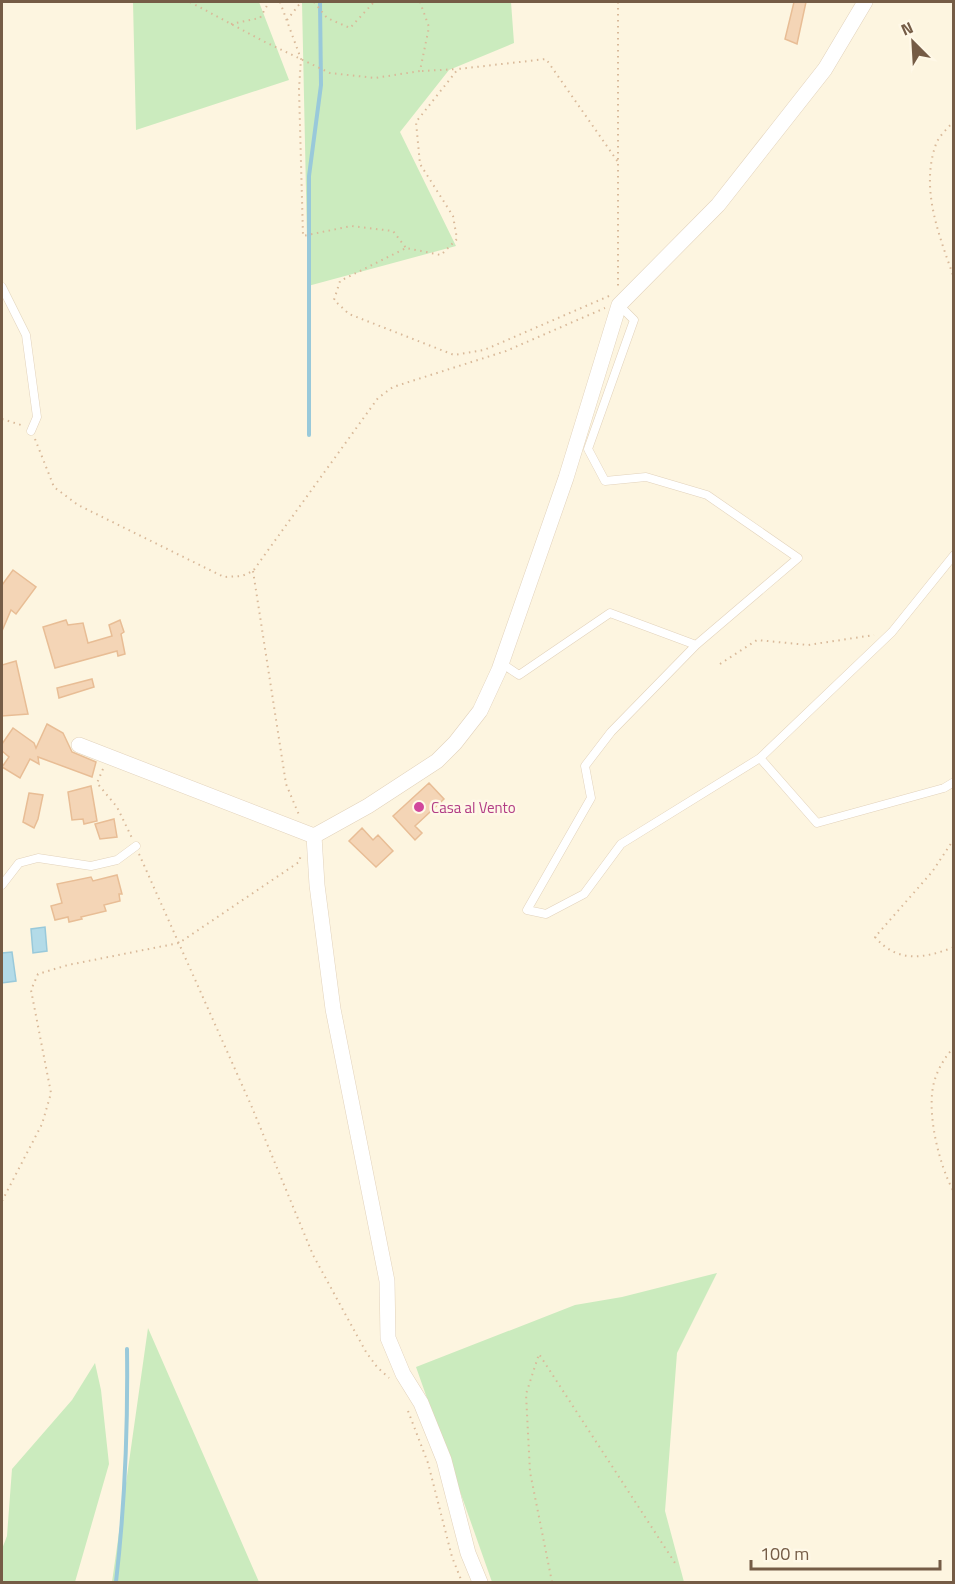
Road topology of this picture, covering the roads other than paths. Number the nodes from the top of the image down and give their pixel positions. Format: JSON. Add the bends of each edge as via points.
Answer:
{"nodes":[{"id":1,"x":865,"y":2,"type":"edge"},
{"id":2,"x":2,"y":288,"type":"edge"},
{"id":3,"x":619,"y":305,"type":"junction"},
{"id":4,"x":31,"y":431,"type":"road end"},
{"id":5,"x":954,"y":555,"type":"edge"},
{"id":6,"x":696,"y":645,"type":"junction"},
{"id":7,"x":501,"y":663,"type":"junction"},
{"id":8,"x":79,"y":745,"type":"dead end"},
{"id":9,"x":760,"y":758,"type":"junction"},
{"id":10,"x":954,"y":782,"type":"edge"},
{"id":11,"x":310,"y":834,"type":"junction"},
{"id":12,"x":136,"y":846,"type":"road end"},
{"id":13,"x":2,"y":885,"type":"edge"},
{"id":14,"x":480,"y":1582,"type":"edge"}],
"edges":[{"from":1,"to":3,"type":"street","via":[[825,69],[718,205]]},
{"from":2,"to":4,"type":"lane","via":[[26,335],[37,417]]},
{"from":3,"to":6,"type":"lane","via":[[634,320],[588,450],[605,481],[646,477],[707,495],[798,558]]},
{"from":3,"to":7,"type":"street","via":[[566,478]]},
{"from":5,"to":9,"type":"lane","via":[[892,632]]},
{"from":6,"to":7,"type":"lane","via":[[610,613],[519,675]]},
{"from":6,"to":9,"type":"lane","via":[[610,732],[585,766],[591,798],[527,910],[546,914],[584,894],[621,844]]},
{"from":7,"to":11,"type":"street","via":[[480,711],[437,761],[368,806]]},
{"from":8,"to":11,"type":"street"},
{"from":9,"to":10,"type":"lane","via":[[817,823]]},
{"from":11,"to":14,"type":"street","via":[[333,1010],[387,1281],[388,1338],[444,1460],[468,1553]]},
{"from":12,"to":13,"type":"lane","via":[[117,860],[91,866],[38,858],[19,862]]}]}
